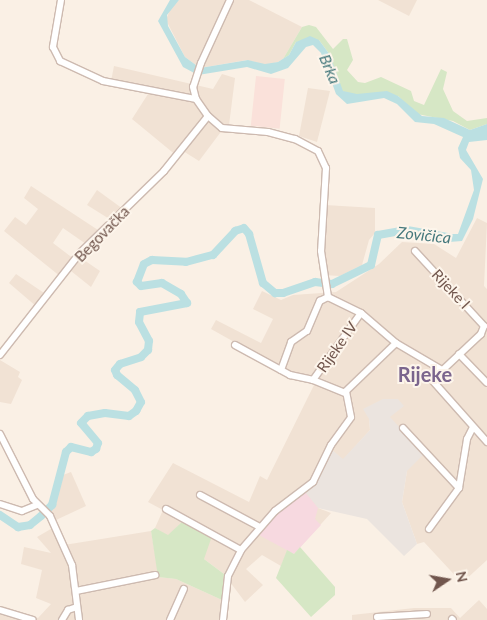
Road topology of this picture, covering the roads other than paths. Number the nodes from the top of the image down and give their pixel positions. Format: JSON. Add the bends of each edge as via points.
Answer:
{"nodes":[{"id":1,"x":61,"y":0,"type":"edge"},
{"id":2,"x":230,"y":0,"type":"edge"},
{"id":3,"x":196,"y":98,"type":"junction"},
{"id":4,"x":208,"y":116,"type":"junction"},
{"id":5,"x":415,"y":251,"type":"dead end"},
{"id":6,"x":327,"y":295,"type":"junction"},
{"id":7,"x":361,"y":313,"type":"junction"},
{"id":8,"x":484,"y":336,"type":"edge"},
{"id":9,"x":396,"y":343,"type":"junction"},
{"id":10,"x":236,"y":345,"type":"dead end"},
{"id":11,"x":459,"y":354,"type":"junction"},
{"id":12,"x":0,"y":355,"type":"edge"},
{"id":13,"x":281,"y":370,"type":"junction"},
{"id":14,"x":442,"y":370,"type":"junction"},
{"id":15,"x":313,"y":380,"type":"junction"},
{"id":16,"x":487,"y":382,"type":"edge"},
{"id":17,"x":345,"y":393,"type":"junction"},
{"id":18,"x":473,"y":427,"type":"junction"},
{"id":19,"x":404,"y":428,"type":"dead end"},
{"id":20,"x":0,"y":434,"type":"edge"},
{"id":21,"x":487,"y":442,"type":"edge"},
{"id":22,"x":459,"y":488,"type":"junction"},
{"id":23,"x":200,"y":495,"type":"dead end"},
{"id":24,"x":0,"y":504,"type":"edge"},
{"id":25,"x":39,"y":507,"type":"junction"},
{"id":26,"x":166,"y":508,"type":"dead end"},
{"id":27,"x":260,"y":527,"type":"junction"},
{"id":28,"x":429,"y":529,"type":"dead end"},
{"id":29,"x":241,"y":550,"type":"junction"},
{"id":30,"x":155,"y":575,"type":"dead end"},
{"id":31,"x":184,"y":589,"type":"dead end"},
{"id":32,"x":76,"y":590,"type":"junction"},
{"id":33,"x":77,"y":607,"type":"junction"},
{"id":34,"x":0,"y":610,"type":"edge"},
{"id":35,"x":427,"y":614,"type":"dead end"},
{"id":36,"x":377,"y":617,"type":"dead end"},
{"id":37,"x":412,"y":617,"type":"edge"},
{"id":38,"x":32,"y":620,"type":"edge"},
{"id":39,"x":62,"y":620,"type":"edge"},
{"id":40,"x":79,"y":620,"type":"edge"},
{"id":41,"x":170,"y":620,"type":"edge"},
{"id":42,"x":223,"y":620,"type":"edge"}],
"edges":[{"from":1,"to":3,"type":"street","via":[[53,47],[60,61],[103,81]]},
{"from":2,"to":3,"type":"street","via":[[195,79]]},
{"from":3,"to":4,"type":"street"},
{"from":4,"to":6,"type":"street","via":[[222,128],[253,129],[296,139],[321,154],[326,179],[321,251]]},
{"from":4,"to":12,"type":"street","name":"Begovačka","via":[[164,171],[80,253]]},
{"from":5,"to":8,"type":"street","name":"Rijeke I","via":[[484,326]]},
{"from":6,"to":7,"type":"street"},
{"from":6,"to":13,"type":"street","via":[[320,301],[307,331],[291,342]]},
{"from":7,"to":9,"type":"street"},
{"from":7,"to":15,"type":"street","name":"Rijeke IV"},
{"from":8,"to":11,"type":"street","name":"Rijeke I"},
{"from":9,"to":14,"type":"street"},
{"from":9,"to":17,"type":"street"},
{"from":10,"to":13,"type":"street"},
{"from":11,"to":14,"type":"street","name":"Rijeke I"},
{"from":11,"to":16,"type":"street"},
{"from":13,"to":15,"type":"street"},
{"from":14,"to":18,"type":"street","via":[[432,381]]},
{"from":15,"to":17,"type":"street"},
{"from":17,"to":27,"type":"street","via":[[351,417],[331,445],[317,476]]},
{"from":18,"to":21,"type":"street"},
{"from":18,"to":22,"type":"street","via":[[467,439]]},
{"from":19,"to":22,"type":"street"},
{"from":20,"to":25,"type":"street"},
{"from":22,"to":28,"type":"street"},
{"from":23,"to":27,"type":"street"},
{"from":24,"to":25,"type":"street","via":[[22,511]]},
{"from":25,"to":32,"type":"street","via":[[50,516],[72,566]]},
{"from":26,"to":29,"type":"street"},
{"from":27,"to":29,"type":"street"},
{"from":29,"to":42,"type":"street","via":[[228,576]]},
{"from":30,"to":32,"type":"street"},
{"from":31,"to":41,"type":"street"},
{"from":32,"to":33,"type":"street"},
{"from":33,"to":39,"type":"street","via":[[68,610]]},
{"from":33,"to":40,"type":"street"},
{"from":34,"to":38,"type":"street"},
{"from":35,"to":37,"type":"street"},
{"from":36,"to":37,"type":"street"}]}
